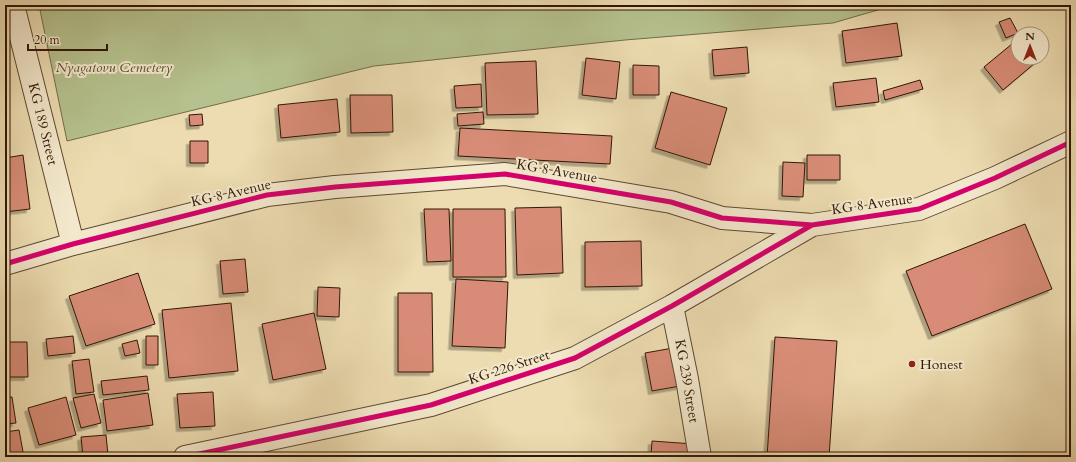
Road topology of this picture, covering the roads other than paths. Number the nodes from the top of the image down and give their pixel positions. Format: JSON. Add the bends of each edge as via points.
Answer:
{"nodes":[{"id":1,"x":12,"y":19,"type":"edge"},
{"id":2,"x":1071,"y":142,"type":"edge"},
{"id":3,"x":812,"y":225,"type":"junction"},
{"id":4,"x":73,"y":244,"type":"junction"},
{"id":5,"x":5,"y":264,"type":"edge"},
{"id":6,"x":672,"y":306,"type":"junction"},
{"id":7,"x":185,"y":457,"type":"edge"},
{"id":8,"x":700,"y":457,"type":"edge"}],
"edges":[{"from":1,"to":4,"type":"street","name":"KG 189 Street"},
{"from":2,"to":3,"type":"street","name":"KG 8 Avenue","via":[[919,210]]},
{"from":3,"to":4,"type":"street","name":"KG 8 Avenue","via":[[722,218],[671,202],[505,174],[267,195]]},
{"from":3,"to":6,"type":"street","name":"KG 226 Street"},
{"from":4,"to":5,"type":"street","name":"KG 8 Avenue"},
{"from":6,"to":7,"type":"street","name":"KG 226 Street","via":[[575,358],[431,405]]},
{"from":6,"to":8,"type":"street","name":"KG 239 Street"}]}
